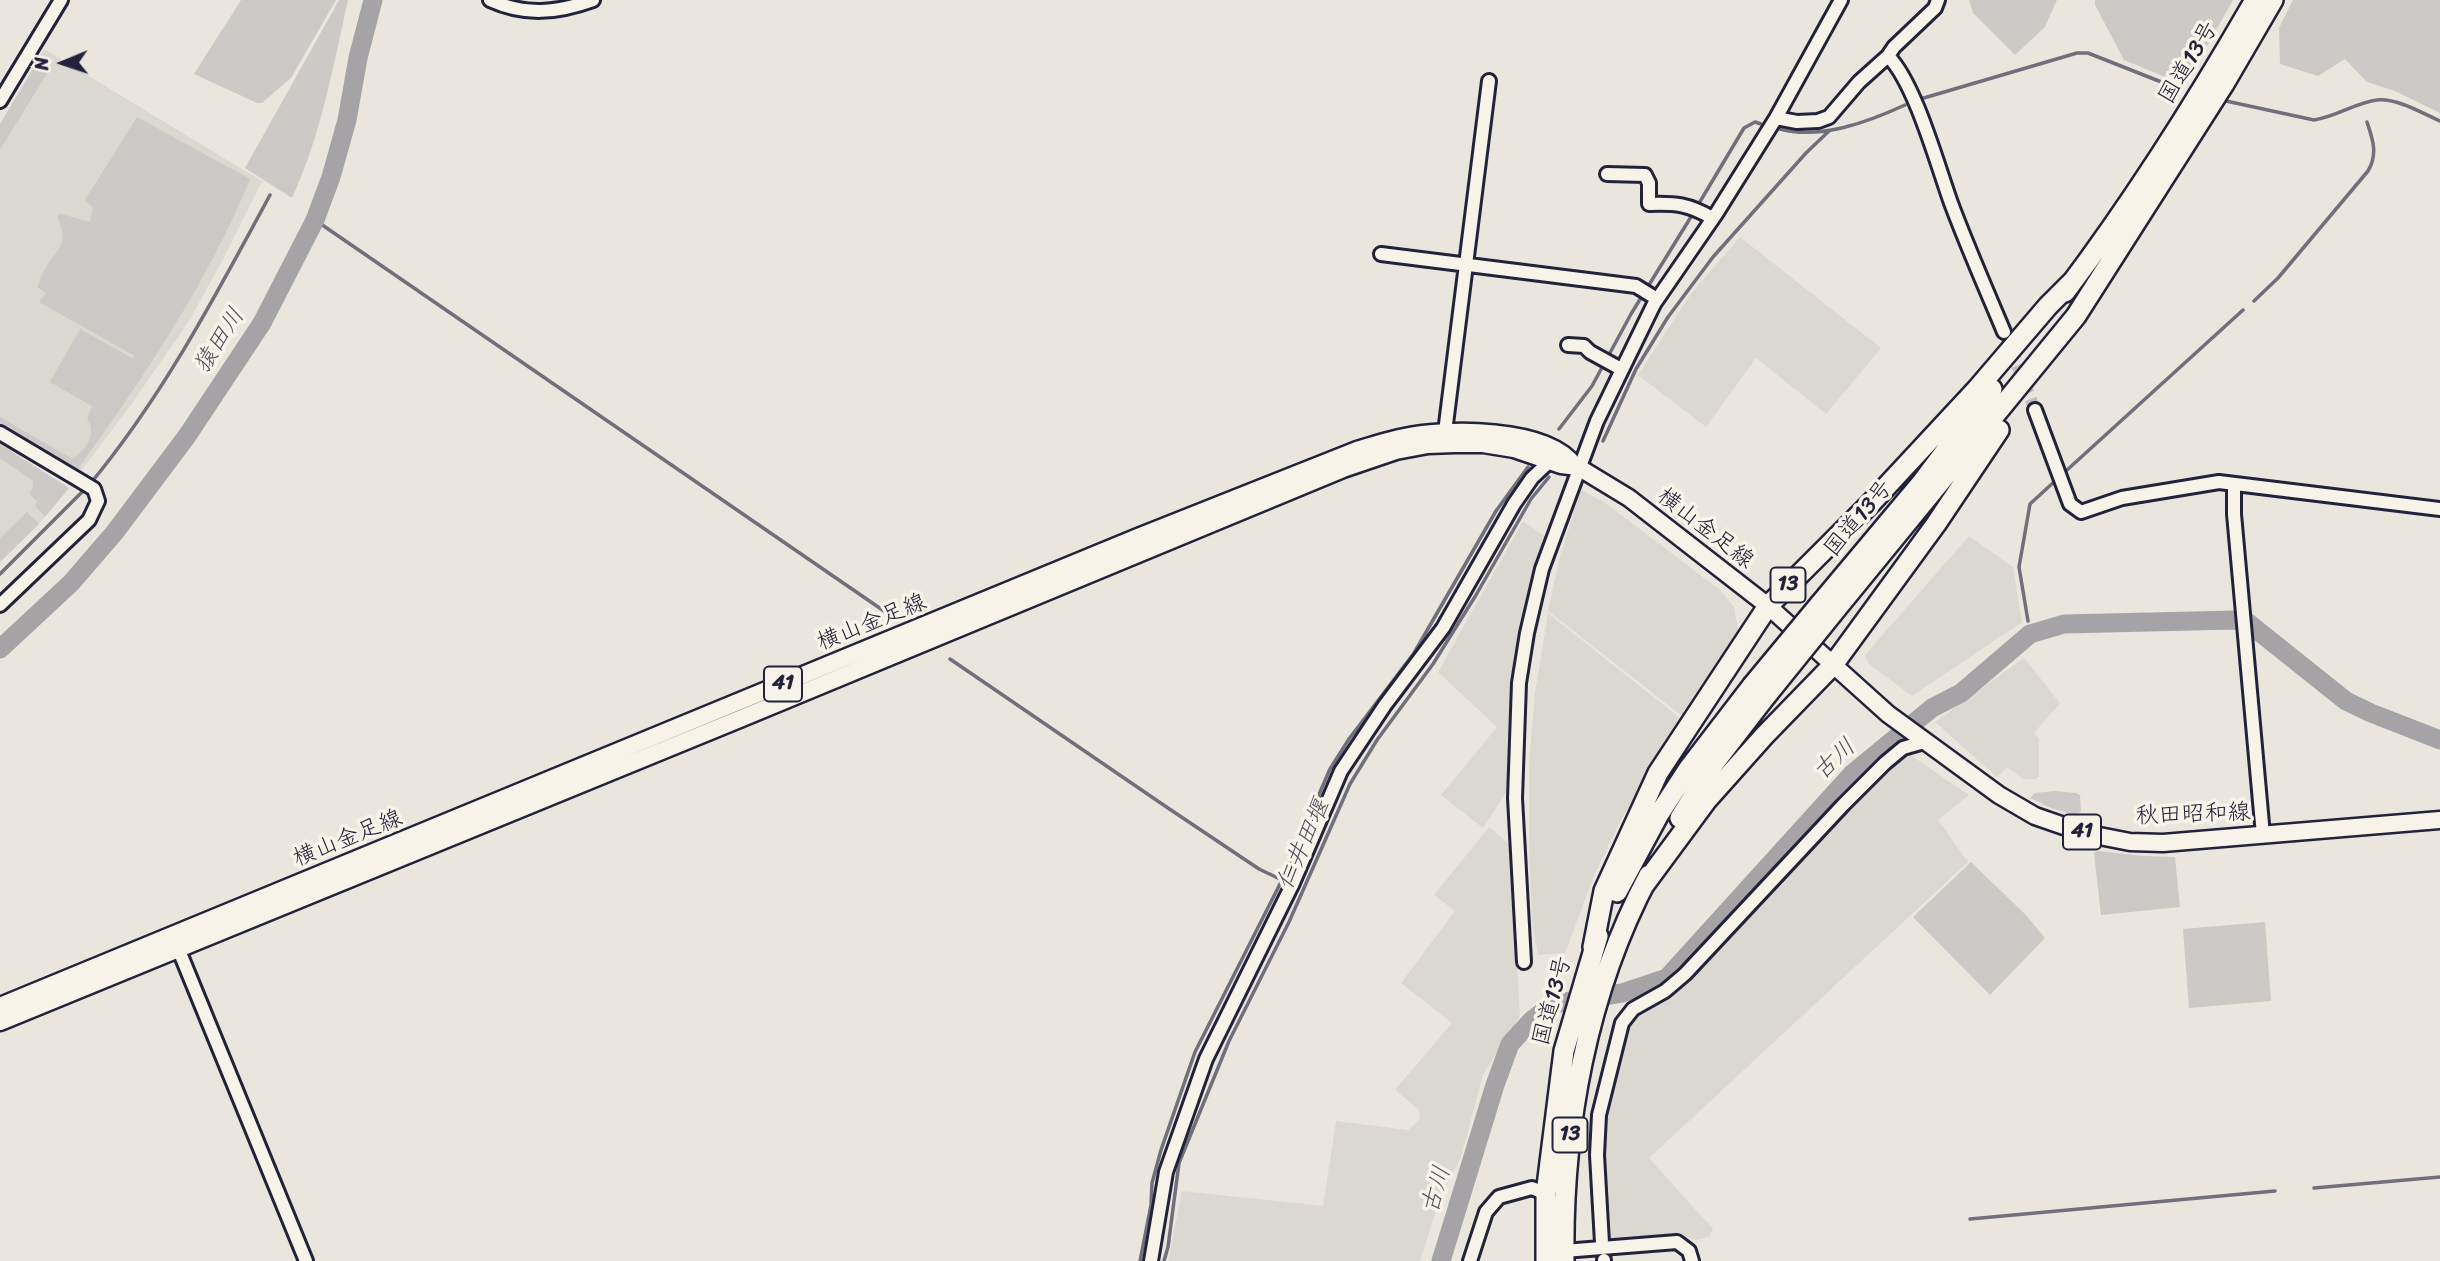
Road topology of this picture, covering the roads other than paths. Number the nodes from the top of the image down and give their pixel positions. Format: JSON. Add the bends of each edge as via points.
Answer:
{"nodes":[{"id":1,"x":61,"y":0,"type":"edge"},
{"id":2,"x":490,"y":0,"type":"edge"},
{"id":3,"x":593,"y":0,"type":"edge"},
{"id":4,"x":1841,"y":0,"type":"edge"},
{"id":5,"x":1938,"y":0,"type":"edge"},
{"id":6,"x":2255,"y":0,"type":"edge"},
{"id":7,"x":2273,"y":0,"type":"edge"},
{"id":8,"x":1888,"y":55,"type":"junction"},
{"id":9,"x":1489,"y":81,"type":"dead end"},
{"id":10,"x":0,"y":100,"type":"edge"},
{"id":11,"x":1776,"y":118,"type":"junction"},
{"id":12,"x":1607,"y":173,"type":"dead end"},
{"id":13,"x":1702,"y":212,"type":"junction"},
{"id":14,"x":1381,"y":254,"type":"dead end"},
{"id":15,"x":1466,"y":263,"type":"junction"},
{"id":16,"x":2072,"y":282,"type":"junction"},
{"id":17,"x":1650,"y":293,"type":"junction"},
{"id":18,"x":2076,"y":316,"type":"junction"},
{"id":19,"x":2004,"y":332,"type":"tunnel mouth"},
{"id":20,"x":1568,"y":345,"type":"dead end"},
{"id":21,"x":1612,"y":363,"type":"junction"},
{"id":22,"x":2035,"y":410,"type":"tunnel mouth"},
{"id":23,"x":0,"y":433,"type":"edge"},
{"id":24,"x":1445,"y":438,"type":"junction"},
{"id":25,"x":1551,"y":460,"type":"junction"},
{"id":26,"x":1576,"y":466,"type":"junction"},
{"id":27,"x":2234,"y":484,"type":"junction"},
{"id":28,"x":2440,"y":509,"type":"edge"},
{"id":29,"x":0,"y":605,"type":"edge"},
{"id":30,"x":1768,"y":606,"type":"junction"},
{"id":31,"x":1827,"y":608,"type":"junction"},
{"id":32,"x":1833,"y":665,"type":"junction"},
{"id":33,"x":1759,"y":691,"type":"junction"},
{"id":34,"x":1924,"y":742,"type":"junction"},
{"id":35,"x":2440,"y":820,"type":"edge"},
{"id":36,"x":2263,"y":835,"type":"junction"},
{"id":37,"x":1644,"y":885,"type":"junction"},
{"id":38,"x":1593,"y":947,"type":"junction"},
{"id":39,"x":178,"y":948,"type":"junction"},
{"id":40,"x":1524,"y":962,"type":"dead end"},
{"id":41,"x":0,"y":1006,"type":"edge"},
{"id":42,"x":0,"y":1022,"type":"edge"},
{"id":43,"x":1546,"y":1194,"type":"junction"},
{"id":44,"x":1602,"y":1243,"type":"dead end"},
{"id":45,"x":1564,"y":1256,"type":"edge"},
{"id":46,"x":306,"y":1261,"type":"edge"},
{"id":47,"x":1151,"y":1261,"type":"edge"},
{"id":48,"x":1470,"y":1261,"type":"edge"},
{"id":49,"x":1546,"y":1261,"type":"edge"},
{"id":50,"x":1692,"y":1261,"type":"edge"}],
"edges":[{"from":1,"to":10,"type":"street"},
{"from":2,"to":3,"type":"street","via":[[540,12]]},
{"from":4,"to":11,"type":"street"},
{"from":5,"to":8,"type":"street"},
{"from":6,"to":16,"type":"highway","name":"国道13号","number":"13","via":[[2155,166]]},
{"from":7,"to":18,"type":"highway","name":"国道13号","number":"13"},
{"from":8,"to":11,"type":"street","via":[[1829,117],[1797,122]]},
{"from":8,"to":19,"type":"street","via":[[1915,105]]},
{"from":9,"to":15,"type":"street"},
{"from":11,"to":13,"type":"street"},
{"from":12,"to":13,"type":"street","via":[[1645,176],[1649,204]]},
{"from":13,"to":17,"type":"street"},
{"from":14,"to":15,"type":"street"},
{"from":15,"to":17,"type":"street"},
{"from":15,"to":24,"type":"street"},
{"from":16,"to":30,"type":"highway","number":"13","via":[[1881,492]]},
{"from":16,"to":31,"type":"highway","name":"国道13号","number":"13"},
{"from":17,"to":21,"type":"street"},
{"from":18,"to":31,"type":"highway","name":"国道13号","number":"13"},
{"from":18,"to":32,"type":"highway","number":"13","via":[[1936,524]]},
{"from":20,"to":21,"type":"street","via":[[1584,346]]},
{"from":21,"to":26,"type":"street"},
{"from":22,"to":27,"type":"street","via":[[2070,504],[2081,512],[2171,488]]},
{"from":23,"to":29,"type":"street","via":[[88,486],[98,501],[89,520]]},
{"from":24,"to":25,"type":"main road","name":"横山金足線","number":"41"},
{"from":24,"to":26,"type":"main road","name":"横山金足線","number":"41","via":[[1485,433],[1524,439],[1566,454]]},
{"from":24,"to":39,"type":"main road","name":"横山金足線","number":"41","via":[[1351,465]]},
{"from":24,"to":41,"type":"main road","name":"横山金足線","number":"41","via":[[1403,437],[1325,463]]},
{"from":25,"to":26,"type":"main road","name":"横山金足線","number":"41"},
{"from":25,"to":47,"type":"street","via":[[1514,504],[1443,628],[1341,771],[1293,883],[1201,1072],[1166,1172]]},
{"from":26,"to":30,"type":"main road","name":"横山金足線","number":"41","via":[[1629,498]]},
{"from":26,"to":40,"type":"street","via":[[1542,569],[1519,683],[1516,798]]},
{"from":27,"to":28,"type":"street"},
{"from":27,"to":36,"type":"street"},
{"from":30,"to":32,"type":"main road","name":"横山金足線","number":"41"},
{"from":30,"to":38,"type":"highway","number":"13","via":[[1658,773],[1604,891]]},
{"from":31,"to":33,"type":"highway","name":"国道13号","number":"13","bridge":true},
{"from":32,"to":34,"type":"main road","name":"秋田昭和線","number":"41"},
{"from":32,"to":37,"type":"highway","number":"13","via":[[1706,802]]},
{"from":33,"to":37,"type":"highway","name":"国道13号","number":"13","via":[[1681,815]]},
{"from":33,"to":38,"type":"highway","name":"国道13号","number":"13","via":[[1689,768],[1659,814]]},
{"from":34,"to":36,"type":"main road","name":"秋田昭和線","number":"41","via":[[2035,816],[2084,833],[2163,843]]},
{"from":34,"to":44,"type":"street","via":[[1903,748],[1885,762],[1685,974],[1633,1010],[1622,1023],[1599,1115]]},
{"from":35,"to":36,"type":"main road","name":"秋田昭和線","number":"41"},
{"from":37,"to":45,"type":"highway","name":"国道13号","number":"13","via":[[1604,981],[1575,1099],[1564,1189]]},
{"from":38,"to":43,"type":"highway","name":"国道13号","number":"13","via":[[1564,1051]]},
{"from":39,"to":42,"type":"main road","name":"横山金足線","number":"41"},
{"from":39,"to":46,"type":"street"},
{"from":43,"to":48,"type":"street","via":[[1532,1188],[1499,1196],[1486,1212]]},
{"from":43,"to":49,"type":"highway","name":"国道13号","number":"13"},
{"from":45,"to":50,"type":"street","via":[[1677,1242],[1689,1251]]}]}
